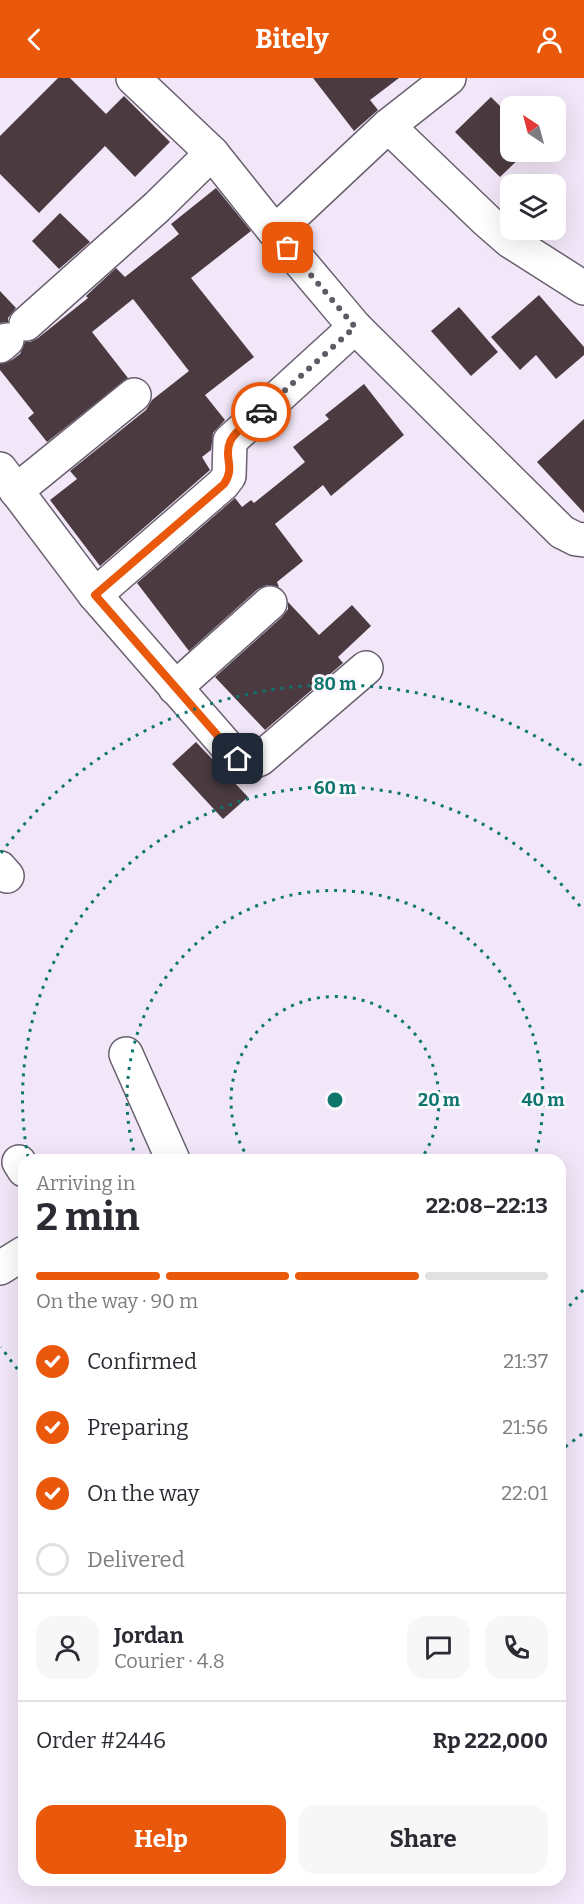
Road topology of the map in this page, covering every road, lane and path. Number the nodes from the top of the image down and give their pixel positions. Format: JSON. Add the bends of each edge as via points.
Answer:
{"nodes":[{"id":1,"x":133,"y":78,"type":"edge"},
{"id":2,"x":449,"y":78,"type":"edge"},
{"id":3,"x":388,"y":126,"type":"junction"},
{"id":4,"x":212,"y":153,"type":"junction"},
{"id":5,"x":274,"y":232,"type":"junction"},
{"id":6,"x":584,"y":288,"type":"edge"},
{"id":7,"x":355,"y":327,"type":"junction"},
{"id":8,"x":11,"y":337,"type":"edge"},
{"id":9,"x":134,"y":395,"type":"dead end"},
{"id":10,"x":8,"y":480,"type":"edge"},
{"id":11,"x":584,"y":540,"type":"edge"},
{"id":12,"x":95,"y":595,"type":"junction"},
{"id":13,"x":270,"y":603,"type":"dead end"},
{"id":14,"x":366,"y":668,"type":"dead end"},
{"id":15,"x":176,"y":688,"type":"junction"},
{"id":16,"x":126,"y":1054,"type":"dead end"},
{"id":17,"x":170,"y":1154,"type":"edge"},
{"id":18,"x":18,"y":1257,"type":"edge"},
{"id":19,"x":0,"y":1268,"type":"edge"}],
"edges":[{"from":1,"to":4,"type":"street"},
{"from":2,"to":3,"type":"street"},
{"from":3,"to":5,"type":"street"},
{"from":3,"to":6,"type":"street","via":[[510,241]]},
{"from":4,"to":5,"type":"street"},
{"from":4,"to":8,"type":"street"},
{"from":5,"to":7,"type":"street"},
{"from":7,"to":11,"type":"street","via":[[562,532]]},
{"from":7,"to":12,"type":"street","via":[[230,441],[231,466],[224,484]]},
{"from":9,"to":10,"type":"street"},
{"from":10,"to":12,"type":"street"},
{"from":12,"to":15,"type":"street"},
{"from":13,"to":15,"type":"street"},
{"from":14,"to":15,"type":"street","via":[[260,759],[250,763],[230,752]]},
{"from":16,"to":17,"type":"street"},
{"from":18,"to":19,"type":"street"}]}
